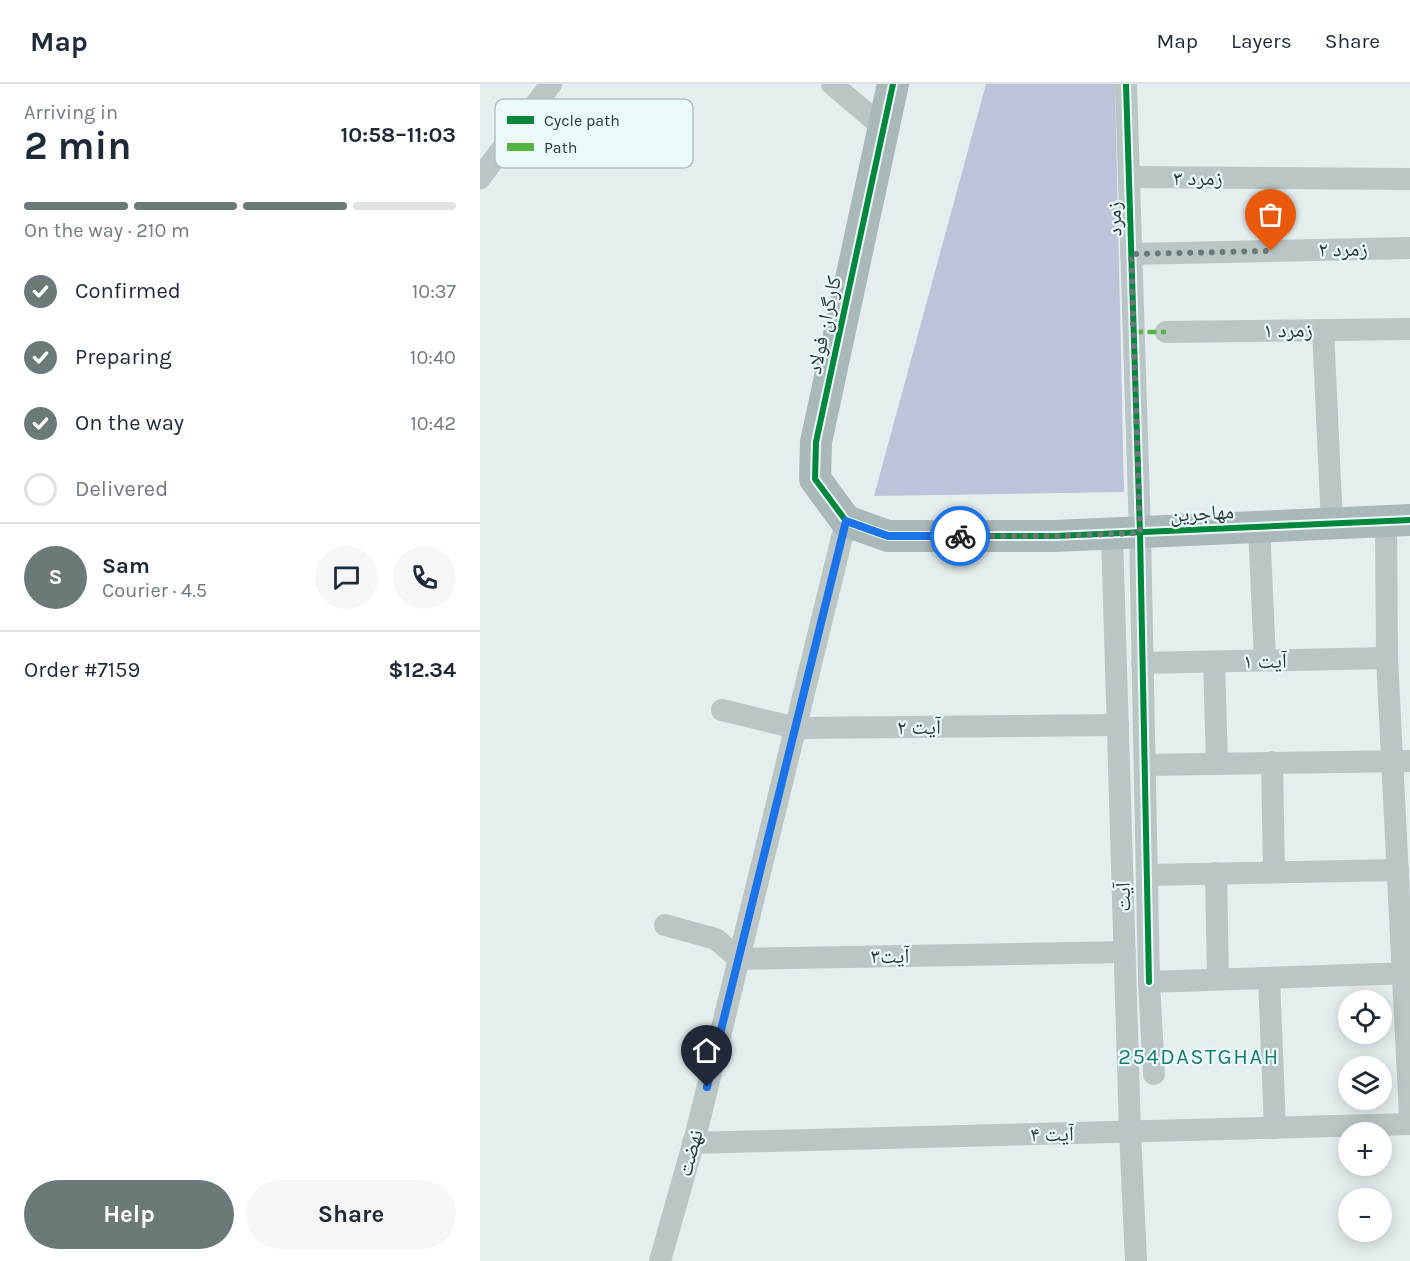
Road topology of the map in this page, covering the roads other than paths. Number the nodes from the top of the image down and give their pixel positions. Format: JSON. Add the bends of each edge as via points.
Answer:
{"nodes":[{"id":1,"x":551,"y":84,"type":"edge"},
{"id":2,"x":832,"y":84,"type":"edge"},
{"id":3,"x":893,"y":84,"type":"edge"},
{"id":4,"x":1126,"y":84,"type":"edge"},
{"id":5,"x":540,"y":99,"type":"edge"},
{"id":6,"x":884,"y":128,"type":"junction"},
{"id":7,"x":495,"y":158,"type":"edge"},
{"id":8,"x":1129,"y":177,"type":"junction"},
{"id":9,"x":480,"y":178,"type":"edge"},
{"id":10,"x":1410,"y":179,"type":"edge"},
{"id":11,"x":1410,"y":248,"type":"edge"},
{"id":12,"x":1131,"y":254,"type":"junction"},
{"id":13,"x":1410,"y":329,"type":"edge"},
{"id":14,"x":1323,"y":330,"type":"junction"},
{"id":15,"x":1166,"y":332,"type":"dead end"},
{"id":16,"x":846,"y":521,"type":"junction"},
{"id":17,"x":1398,"y":521,"type":"edge"},
{"id":18,"x":1332,"y":524,"type":"junction"},
{"id":19,"x":1259,"y":527,"type":"junction"},
{"id":20,"x":1126,"y":533,"type":"junction"},
{"id":21,"x":1388,"y":658,"type":"junction"},
{"id":22,"x":1265,"y":660,"type":"junction"},
{"id":23,"x":1214,"y":662,"type":"junction"},
{"id":24,"x":1143,"y":663,"type":"junction"},
{"id":25,"x":722,"y":710,"type":"dead end"},
{"id":26,"x":1118,"y":725,"type":"junction"},
{"id":27,"x":796,"y":728,"type":"junction"},
{"id":28,"x":1401,"y":761,"type":"edge"},
{"id":29,"x":1272,"y":762,"type":"junction"},
{"id":30,"x":1217,"y":764,"type":"junction"},
{"id":31,"x":1145,"y":765,"type":"junction"},
{"id":32,"x":1398,"y":870,"type":"junction"},
{"id":33,"x":1274,"y":872,"type":"junction"},
{"id":34,"x":1216,"y":873,"type":"junction"},
{"id":35,"x":1147,"y":875,"type":"junction"},
{"id":36,"x":665,"y":925,"type":"dead end"},
{"id":37,"x":1125,"y":952,"type":"junction"},
{"id":38,"x":739,"y":959,"type":"junction"},
{"id":39,"x":1407,"y":973,"type":"edge"},
{"id":40,"x":1269,"y":978,"type":"junction"},
{"id":41,"x":1218,"y":979,"type":"junction"},
{"id":42,"x":1149,"y":982,"type":"junction"},
{"id":43,"x":1154,"y":1074,"type":"dead end"},
{"id":44,"x":1410,"y":1116,"type":"edge"},
{"id":45,"x":1410,"y":1125,"type":"edge"},
{"id":46,"x":1275,"y":1128,"type":"junction"},
{"id":47,"x":1130,"y":1132,"type":"junction"},
{"id":48,"x":693,"y":1143,"type":"junction"},
{"id":49,"x":660,"y":1261,"type":"edge"},
{"id":50,"x":1136,"y":1261,"type":"edge"}],
"edges":[{"from":1,"to":5,"type":"street"},
{"from":2,"to":6,"type":"street"},
{"from":3,"to":6,"type":"street","name":"کارگران فولاد"},
{"from":4,"to":8,"type":"street","name":"زمرد"},
{"from":6,"to":16,"type":"street","name":"کارگران فولاد","via":[[816,442],[815,479]]},
{"from":7,"to":9,"type":"street"},
{"from":8,"to":10,"type":"street","name":"زمرد ۳"},
{"from":8,"to":12,"type":"street","name":"زمرد"},
{"from":11,"to":12,"type":"street","name":"زمرد ۲"},
{"from":12,"to":20,"type":"street","name":"زمرد"},
{"from":13,"to":14,"type":"street","name":"زمرد ۱"},
{"from":14,"to":15,"type":"street","name":"زمرد ۱"},
{"from":14,"to":18,"type":"street"},
{"from":16,"to":20,"type":"street","name":"مهاجرین","via":[[888,536]]},
{"from":16,"to":27,"type":"street","name":"نهضت"},
{"from":17,"to":18,"type":"street","name":"مهاجرین"},
{"from":17,"to":21,"type":"street"},
{"from":18,"to":19,"type":"street","name":"مهاجرین"},
{"from":19,"to":20,"type":"street","name":"مهاجرین"},
{"from":19,"to":22,"type":"street"},
{"from":20,"to":24,"type":"street"},
{"from":20,"to":26,"type":"street","name":"آیت"},
{"from":21,"to":22,"type":"street","name":"آیت ۱"},
{"from":21,"to":28,"type":"street"},
{"from":22,"to":23,"type":"street","name":"آیت ۱"},
{"from":23,"to":24,"type":"street","name":"آیت ۱"},
{"from":23,"to":30,"type":"street"},
{"from":24,"to":31,"type":"street"},
{"from":25,"to":27,"type":"street","name":"آیت ۲"},
{"from":26,"to":27,"type":"street","name":"آیت ۲"},
{"from":26,"to":37,"type":"street","name":"آیت"},
{"from":27,"to":38,"type":"street","name":"نهضت"},
{"from":28,"to":29,"type":"street"},
{"from":28,"to":32,"type":"street"},
{"from":29,"to":30,"type":"street"},
{"from":29,"to":33,"type":"street"},
{"from":30,"to":31,"type":"street"},
{"from":31,"to":35,"type":"street"},
{"from":32,"to":33,"type":"street"},
{"from":32,"to":39,"type":"street"},
{"from":33,"to":34,"type":"street"},
{"from":34,"to":35,"type":"street"},
{"from":34,"to":41,"type":"street"},
{"from":35,"to":42,"type":"street"},
{"from":36,"to":38,"type":"street","via":[[716,939]]},
{"from":37,"to":38,"type":"street","name":"آیت۳"},
{"from":37,"to":47,"type":"street","name":"آیت"},
{"from":38,"to":48,"type":"street","name":"نهضت"},
{"from":39,"to":40,"type":"street"},
{"from":39,"to":44,"type":"street"},
{"from":40,"to":41,"type":"street"},
{"from":40,"to":46,"type":"street"},
{"from":41,"to":42,"type":"street"},
{"from":42,"to":43,"type":"street"},
{"from":45,"to":46,"type":"street","name":"آیت ۴"},
{"from":46,"to":47,"type":"street","name":"آیت ۴"},
{"from":47,"to":48,"type":"street","name":"آیت ۴"},
{"from":47,"to":50,"type":"street","name":"آیت"},
{"from":48,"to":49,"type":"street","name":"نهضت"}]}
